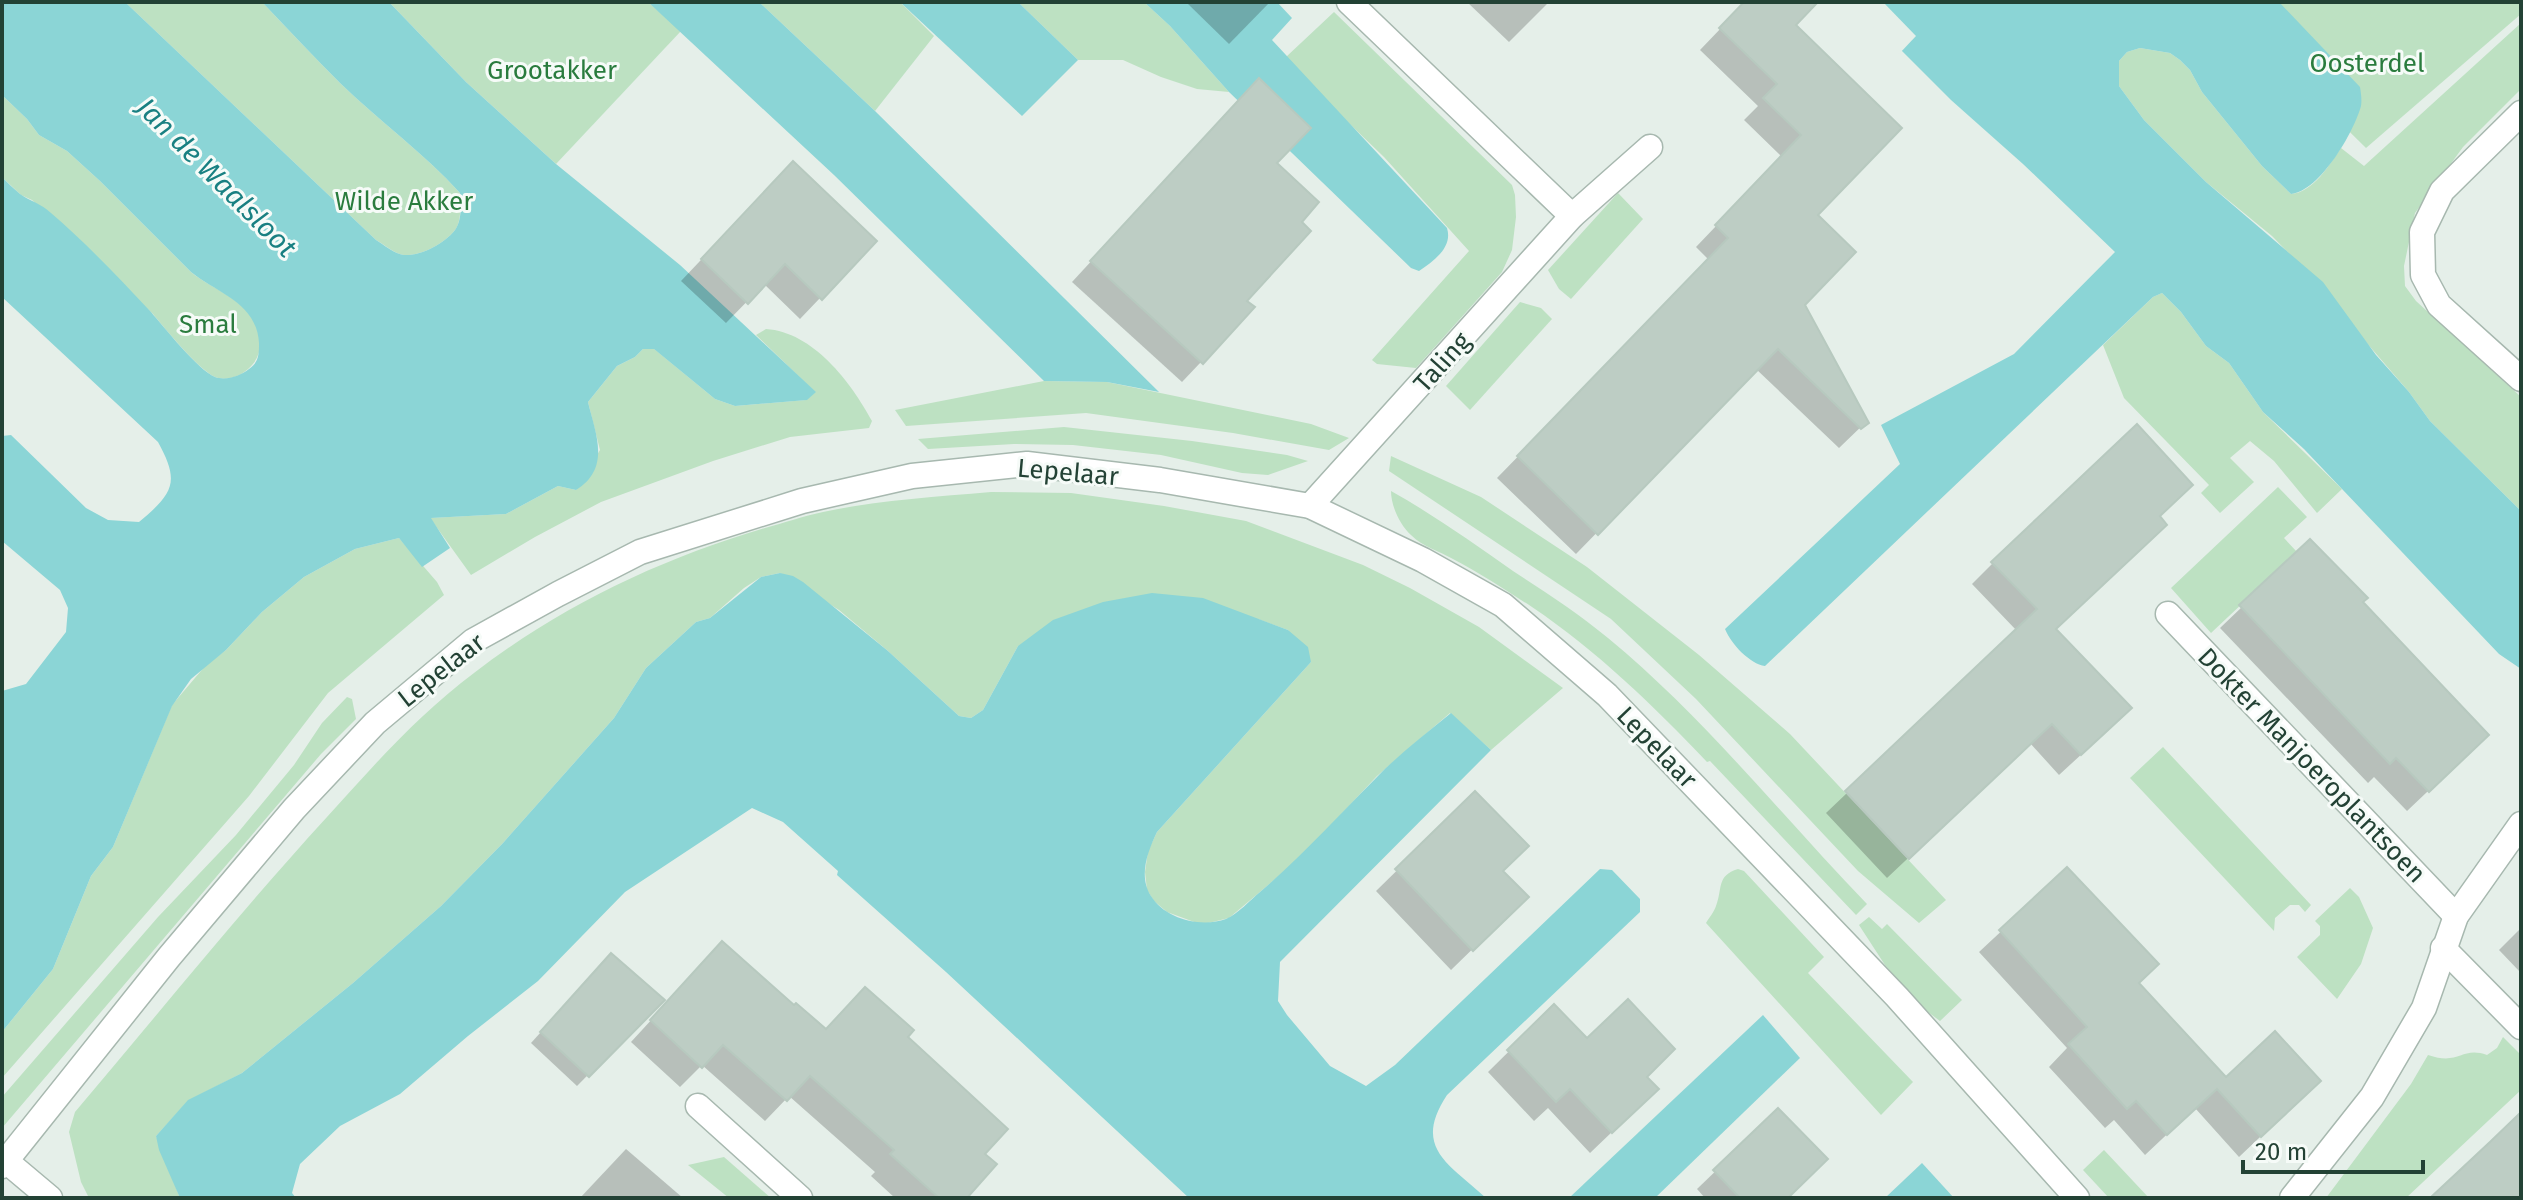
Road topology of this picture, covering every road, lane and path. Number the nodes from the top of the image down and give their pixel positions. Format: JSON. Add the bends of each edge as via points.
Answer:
{"nodes":[{"id":1,"x":1349,"y":2,"type":"edge"},
{"id":2,"x":2521,"y":113,"type":"edge"},
{"id":3,"x":1650,"y":147,"type":"dead end"},
{"id":4,"x":1572,"y":216,"type":"junction"},
{"id":5,"x":2521,"y":379,"type":"edge"},
{"id":6,"x":1310,"y":506,"type":"junction"},
{"id":7,"x":2168,"y":614,"type":"dead end"},
{"id":8,"x":2521,"y":824,"type":"edge"},
{"id":9,"x":2456,"y":916,"type":"junction"},
{"id":10,"x":2443,"y":948,"type":"junction"},
{"id":11,"x":2521,"y":1027,"type":"edge"},
{"id":12,"x":698,"y":1106,"type":"dead end"},
{"id":13,"x":4,"y":1163,"type":"edge"},
{"id":14,"x":50,"y":1198,"type":"edge"},
{"id":15,"x":800,"y":1198,"type":"edge"},
{"id":16,"x":2077,"y":1198,"type":"edge"},
{"id":17,"x":2292,"y":1198,"type":"edge"}],
"edges":[{"from":1,"to":4,"type":"street"},
{"from":2,"to":5,"type":"street","via":[[2442,191],[2422,232],[2423,275],[2439,305]]},
{"from":3,"to":4,"type":"street","name":"Taling"},
{"from":4,"to":6,"type":"street","name":"Taling"},
{"from":6,"to":13,"type":"street","name":"Lepelaar","via":[[1027,464],[926,474],[787,505],[640,552],[473,641],[375,723],[169,957]]},
{"from":6,"to":16,"type":"street","name":"Lepelaar","via":[[1503,605],[1607,695],[1897,997]]},
{"from":7,"to":9,"type":"street","name":"Dokter Manjoeroplantsoen"},
{"from":8,"to":9,"type":"street"},
{"from":9,"to":10,"type":"street"},
{"from":10,"to":11,"type":"street"},
{"from":10,"to":17,"type":"street","via":[[2424,1008],[2379,1085]]},
{"from":12,"to":15,"type":"street"},
{"from":13,"to":14,"type":"street"}]}
